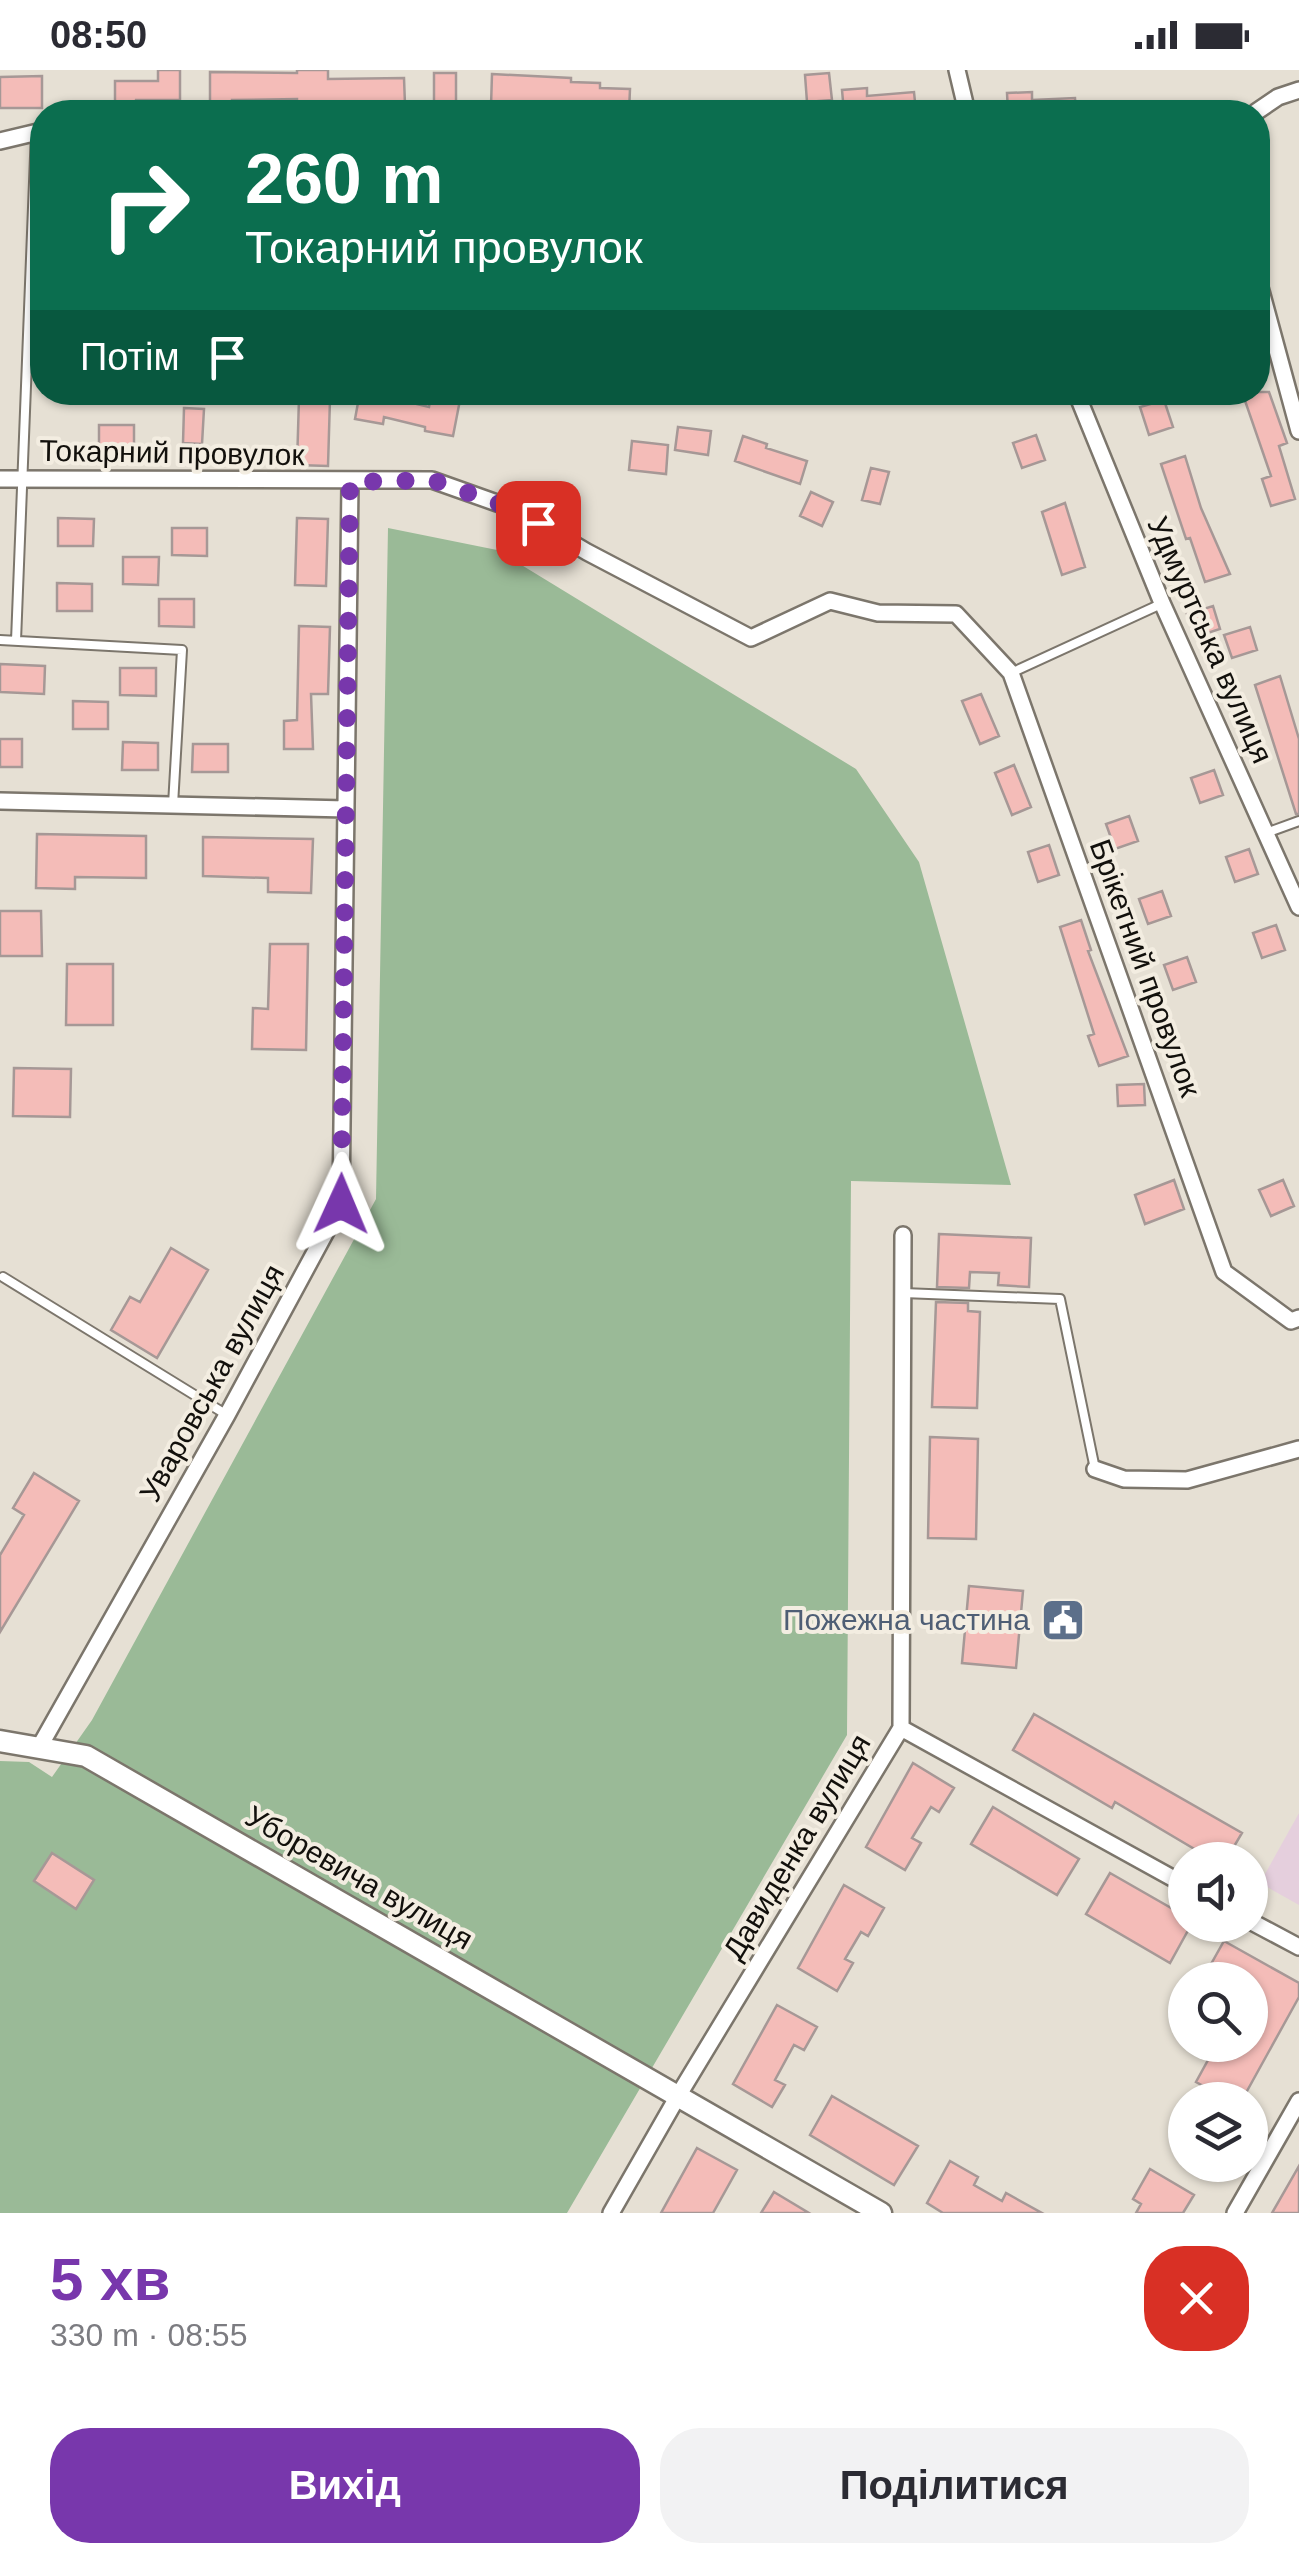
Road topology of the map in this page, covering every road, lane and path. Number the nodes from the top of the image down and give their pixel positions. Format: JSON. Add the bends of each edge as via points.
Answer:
{"nodes":[{"id":1,"x":957,"y":70,"type":"edge"},
{"id":2,"x":1299,"y":90,"type":"edge"},
{"id":3,"x":963,"y":100,"type":"edge"},
{"id":4,"x":1270,"y":102,"type":"edge"},
{"id":5,"x":30,"y":133,"type":"edge"},
{"id":6,"x":0,"y":141,"type":"edge"},
{"id":7,"x":1270,"y":324,"type":"edge"},
{"id":8,"x":30,"y":327,"type":"edge"},
{"id":9,"x":1081,"y":405,"type":"edge"},
{"id":10,"x":1299,"y":431,"type":"edge"},
{"id":11,"x":0,"y":479,"type":"edge"},
{"id":12,"x":23,"y":480,"type":"junction"},
{"id":13,"x":350,"y":482,"type":"junction"},
{"id":14,"x":1162,"y":603,"type":"junction"},
{"id":15,"x":956,"y":614,"type":"joint"},
{"id":16,"x":0,"y":640,"type":"edge"},
{"id":17,"x":16,"y":640,"type":"junction"},
{"id":18,"x":1011,"y":674,"type":"junction"},
{"id":19,"x":0,"y":802,"type":"edge"},
{"id":20,"x":172,"y":805,"type":"junction"},
{"id":21,"x":346,"y":809,"type":"junction"},
{"id":22,"x":1299,"y":820,"type":"edge"},
{"id":23,"x":1266,"y":833,"type":"junction"},
{"id":24,"x":1299,"y":906,"type":"edge"},
{"id":25,"x":903,"y":1236,"type":"dead end"},
{"id":26,"x":3,"y":1277,"type":"dead end"},
{"id":27,"x":903,"y":1293,"type":"junction"},
{"id":28,"x":1299,"y":1318,"type":"edge"},
{"id":29,"x":227,"y":1416,"type":"junction"},
{"id":30,"x":1299,"y":1449,"type":"edge"},
{"id":31,"x":1094,"y":1468,"type":"joint"},
{"id":32,"x":901,"y":1728,"type":"junction"},
{"id":33,"x":0,"y":1741,"type":"edge"},
{"id":34,"x":40,"y":1746,"type":"junction"},
{"id":35,"x":1168,"y":1876,"type":"edge"},
{"id":36,"x":1268,"y":1930,"type":"edge"},
{"id":37,"x":1299,"y":1948,"type":"edge"},
{"id":38,"x":678,"y":2096,"type":"junction"},
{"id":39,"x":1299,"y":2100,"type":"edge"},
{"id":40,"x":611,"y":2213,"type":"edge"},
{"id":41,"x":881,"y":2213,"type":"edge"},
{"id":42,"x":1235,"y":2213,"type":"edge"}],
"edges":[{"from":1,"to":3,"type":"street"},
{"from":2,"to":4,"type":"street"},
{"from":5,"to":6,"type":"street"},
{"from":7,"to":10,"type":"street"},
{"from":8,"to":12,"type":"lane"},
{"from":9,"to":14,"type":"street","name":"Удмуртська вулиця"},
{"from":11,"to":12,"type":"street","name":"Токарний провулок"},
{"from":12,"to":13,"type":"street","name":"Токарний провулок"},
{"from":12,"to":17,"type":"lane"},
{"from":13,"to":15,"type":"street","name":"Токарний провулок","via":[[432,480],[514,509],[751,638],[830,601],[878,613]]},
{"from":13,"to":21,"type":"street","name":"Уваровська вулиця"},
{"from":14,"to":18,"type":"lane"},
{"from":14,"to":23,"type":"street","name":"Удмуртська вулиця"},
{"from":15,"to":18,"type":"street","name":"Брiкетний провулок"},
{"from":16,"to":17,"type":"lane"},
{"from":17,"to":20,"type":"lane","via":[[182,650]]},
{"from":18,"to":28,"type":"street","name":"Брiкетний провулок","via":[[1224,1272],[1291,1322]]},
{"from":19,"to":20,"type":"street"},
{"from":20,"to":21,"type":"street"},
{"from":21,"to":29,"type":"street","name":"Уваровська вулиця","via":[[341,1204]]},
{"from":22,"to":23,"type":"lane"},
{"from":23,"to":24,"type":"street","name":"Удмуртська вулиця"},
{"from":25,"to":27,"type":"street","name":"Давиденка вулиця"},
{"from":26,"to":29,"type":"lane"},
{"from":27,"to":31,"type":"lane","via":[[1060,1300]]},
{"from":27,"to":32,"type":"street","name":"Давиденка вулиця"},
{"from":29,"to":34,"type":"street","name":"Уваровська вулиця"},
{"from":30,"to":31,"type":"street","via":[[1187,1480],[1124,1479]]},
{"from":32,"to":35,"type":"street"},
{"from":32,"to":38,"type":"street","name":"Давиденка вулиця"},
{"from":33,"to":34,"type":"street","name":"Уборевича вулиця"},
{"from":34,"to":38,"type":"street","name":"Уборевича вулиця","via":[[86,1756]]},
{"from":36,"to":37,"type":"street"},
{"from":38,"to":40,"type":"street","name":"Давиденка вулиця"},
{"from":38,"to":41,"type":"street","name":"Уборевича вулиця"},
{"from":39,"to":42,"type":"street"}]}
